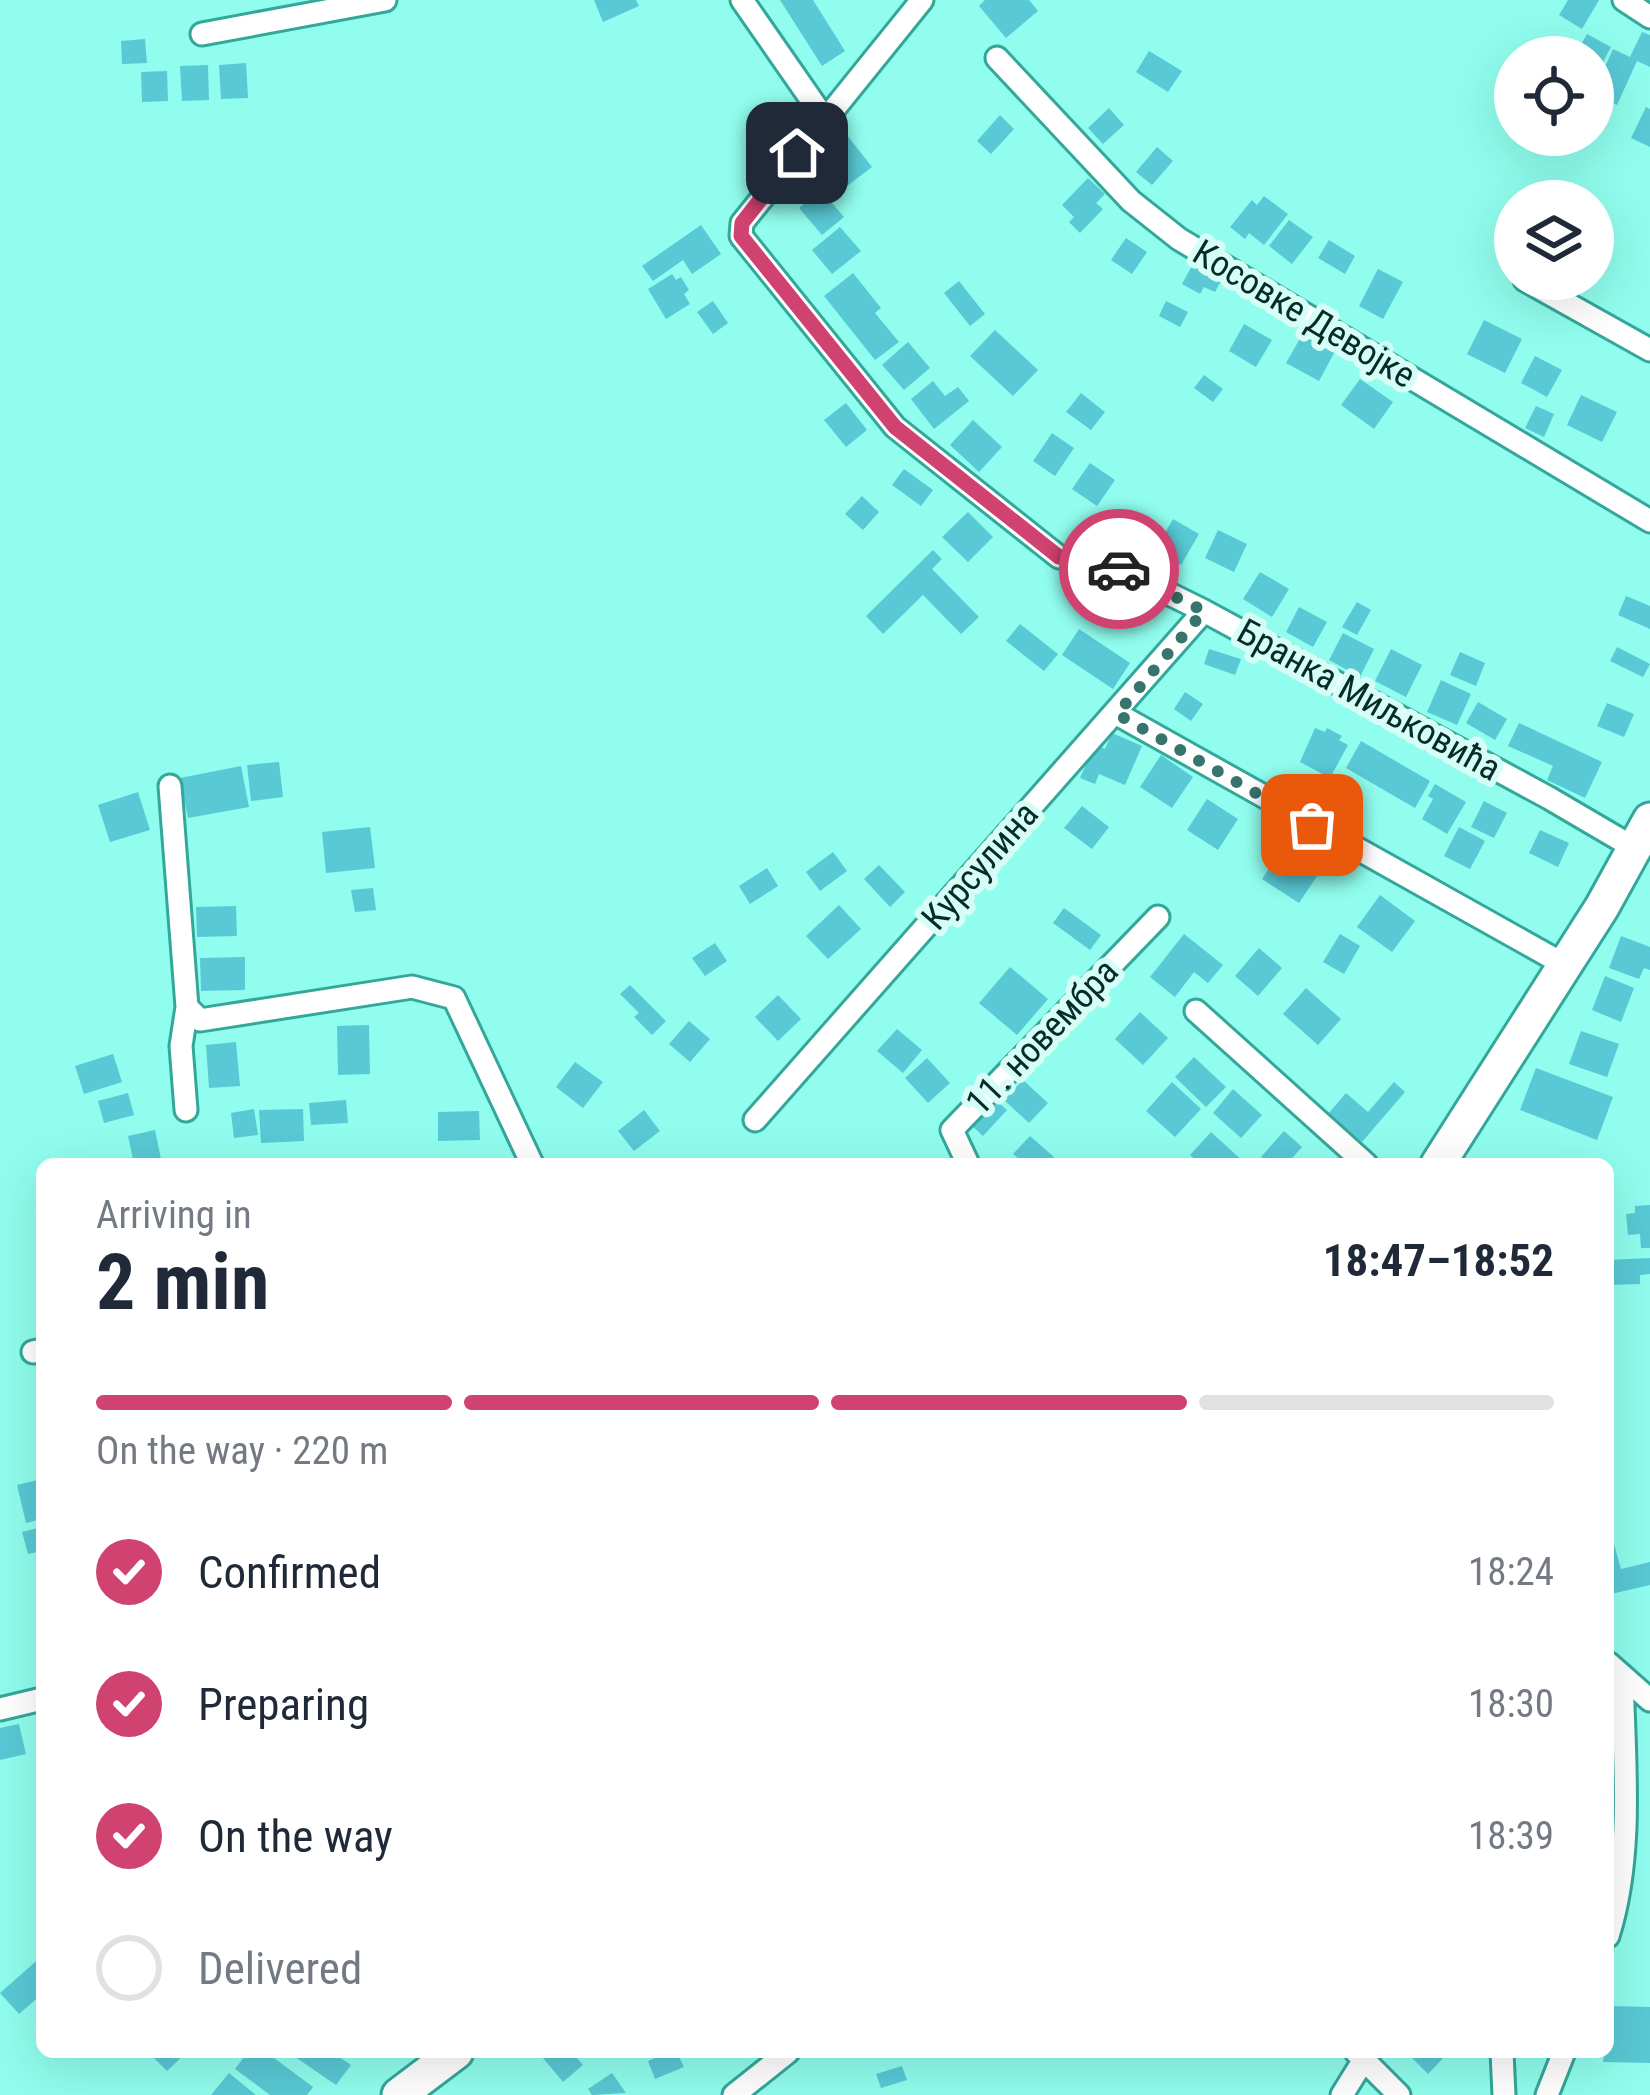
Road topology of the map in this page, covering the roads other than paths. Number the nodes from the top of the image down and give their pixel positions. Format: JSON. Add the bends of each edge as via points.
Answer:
{"nodes":[{"id":1,"x":386,"y":0,"type":"edge"},
{"id":2,"x":742,"y":0,"type":"edge"},
{"id":3,"x":922,"y":0,"type":"edge"},
{"id":4,"x":1624,"y":0,"type":"edge"},
{"id":5,"x":1650,"y":17,"type":"edge"},
{"id":6,"x":202,"y":34,"type":"dead end"},
{"id":7,"x":997,"y":58,"type":"dead end"},
{"id":8,"x":824,"y":118,"type":"junction"},
{"id":9,"x":1561,"y":300,"type":"edge"},
{"id":10,"x":1650,"y":350,"type":"edge"},
{"id":11,"x":1650,"y":521,"type":"edge"},
{"id":12,"x":1204,"y":611,"type":"junction"},
{"id":13,"x":1117,"y":714,"type":"junction"},
{"id":14,"x":170,"y":786,"type":"dead end"},
{"id":15,"x":1643,"y":835,"type":"edge"},
{"id":16,"x":1158,"y":917,"type":"dead end"},
{"id":17,"x":1565,"y":965,"type":"junction"},
{"id":18,"x":187,"y":1007,"type":"junction"},
{"id":19,"x":1196,"y":1011,"type":"dead end"},
{"id":20,"x":186,"y":1110,"type":"dead end"},
{"id":21,"x":755,"y":1120,"type":"dead end"},
{"id":22,"x":529,"y":1158,"type":"edge"},
{"id":23,"x":965,"y":1158,"type":"edge"},
{"id":24,"x":1359,"y":1158,"type":"edge"},
{"id":25,"x":1442,"y":1158,"type":"edge"},
{"id":26,"x":1615,"y":1669,"type":"edge"},
{"id":27,"x":36,"y":1700,"type":"edge"},
{"id":28,"x":1650,"y":1700,"type":"edge"},
{"id":29,"x":0,"y":1709,"type":"edge"},
{"id":30,"x":1614,"y":1917,"type":"edge"},
{"id":31,"x":448,"y":2058,"type":"edge"},
{"id":32,"x":780,"y":2058,"type":"edge"},
{"id":33,"x":1358,"y":2058,"type":"edge"},
{"id":34,"x":1361,"y":2058,"type":"edge"},
{"id":35,"x":1502,"y":2058,"type":"edge"},
{"id":36,"x":1562,"y":2058,"type":"edge"},
{"id":37,"x":399,"y":2095,"type":"edge"},
{"id":38,"x":734,"y":2095,"type":"edge"},
{"id":39,"x":1342,"y":2095,"type":"edge"},
{"id":40,"x":1399,"y":2095,"type":"edge"},
{"id":41,"x":1504,"y":2095,"type":"edge"},
{"id":42,"x":1547,"y":2095,"type":"edge"}],
"edges":[{"from":1,"to":6,"type":"street"},
{"from":2,"to":8,"type":"street"},
{"from":3,"to":8,"type":"street","name":"Бранка Миљковића"},
{"from":4,"to":5,"type":"street"},
{"from":7,"to":11,"type":"street","name":"Косовке Девојке","via":[[1131,201],[1179,238]]},
{"from":8,"to":12,"type":"street","name":"Бранка Миљковића","via":[[742,223],[741,236],[895,427],[980,498],[1059,557],[1118,568]]},
{"from":9,"to":10,"type":"street"},
{"from":12,"to":13,"type":"street","name":"Курсулина"},
{"from":12,"to":15,"type":"street","name":"Бранка Миљковића","via":[[1549,798]]},
{"from":13,"to":17,"type":"street"},
{"from":13,"to":21,"type":"street","name":"Курсулина"},
{"from":14,"to":18,"type":"street"},
{"from":15,"to":17,"type":"main road"},
{"from":16,"to":23,"type":"street","name":"11. новембра","via":[[952,1130]]},
{"from":17,"to":25,"type":"main road"},
{"from":18,"to":20,"type":"street"},
{"from":18,"to":22,"type":"street","via":[[200,1020],[412,987],[454,998]]},
{"from":19,"to":24,"type":"street"},
{"from":26,"to":28,"type":"street"},
{"from":26,"to":30,"type":"street","via":[[1623,1862]]},
{"from":27,"to":29,"type":"street"},
{"from":31,"to":37,"type":"main road"},
{"from":32,"to":38,"type":"street"},
{"from":33,"to":39,"type":"street"},
{"from":34,"to":40,"type":"street"},
{"from":35,"to":41,"type":"street"},
{"from":36,"to":42,"type":"street"}]}
